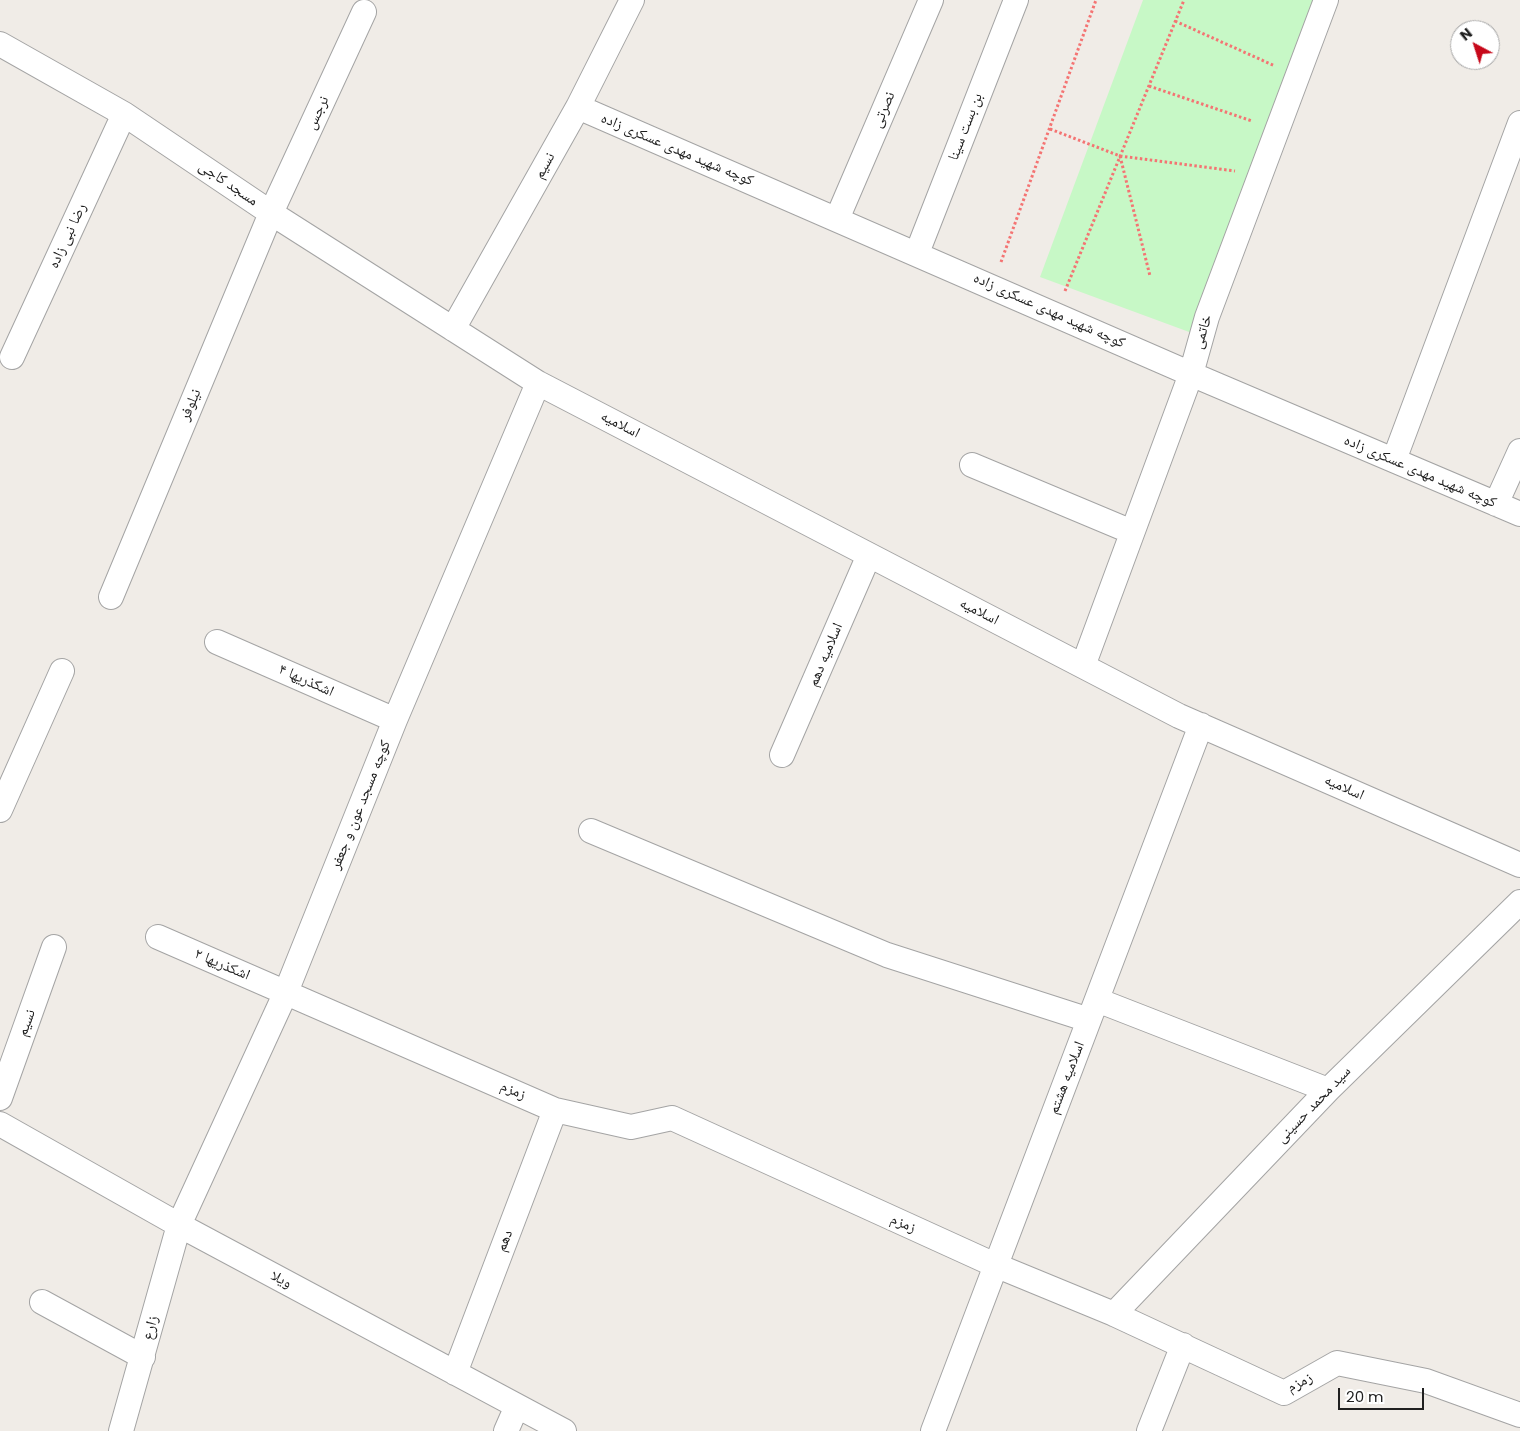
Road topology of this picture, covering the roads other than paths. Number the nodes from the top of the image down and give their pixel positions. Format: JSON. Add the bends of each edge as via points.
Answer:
{"nodes":[{"id":1,"x":632,"y":0,"type":"edge"},
{"id":2,"x":931,"y":0,"type":"edge"},
{"id":3,"x":1016,"y":0,"type":"edge"},
{"id":4,"x":1326,"y":0,"type":"edge"},
{"id":5,"x":364,"y":12,"type":"dead end"},
{"id":6,"x":0,"y":44,"type":"edge"},
{"id":7,"x":578,"y":107,"type":"junction"},
{"id":8,"x":124,"y":114,"type":"junction"},
{"id":9,"x":1520,"y":123,"type":"edge"},
{"id":10,"x":272,"y":213,"type":"junction"},
{"id":11,"x":837,"y":219,"type":"junction"},
{"id":12,"x":917,"y":253,"type":"junction"},
{"id":13,"x":453,"y":329,"type":"junction"},
{"id":14,"x":12,"y":357,"type":"dead end"},
{"id":15,"x":1191,"y":374,"type":"junction"},
{"id":16,"x":538,"y":383,"type":"junction"},
{"id":17,"x":1520,"y":451,"type":"edge"},
{"id":18,"x":1394,"y":460,"type":"junction"},
{"id":19,"x":972,"y":465,"type":"dead end"},
{"id":20,"x":1496,"y":504,"type":"junction"},
{"id":21,"x":1520,"y":514,"type":"edge"},
{"id":22,"x":1132,"y":532,"type":"junction"},
{"id":23,"x":869,"y":555,"type":"junction"},
{"id":24,"x":111,"y":597,"type":"dead end"},
{"id":25,"x":217,"y":642,"type":"dead end"},
{"id":26,"x":1083,"y":666,"type":"junction"},
{"id":27,"x":62,"y":671,"type":"dead end"},
{"id":28,"x":395,"y":720,"type":"junction"},
{"id":29,"x":1201,"y":725,"type":"junction"},
{"id":30,"x":782,"y":755,"type":"dead end"},
{"id":31,"x":0,"y":810,"type":"edge"},
{"id":32,"x":591,"y":831,"type":"dead end"},
{"id":33,"x":1520,"y":865,"type":"edge"},
{"id":34,"x":1520,"y":902,"type":"edge"},
{"id":35,"x":158,"y":937,"type":"dead end"},
{"id":36,"x":54,"y":947,"type":"dead end"},
{"id":37,"x":286,"y":992,"type":"junction"},
{"id":38,"x":1093,"y":1010,"type":"junction"},
{"id":39,"x":1328,"y":1090,"type":"junction"},
{"id":40,"x":0,"y":1098,"type":"edge"},
{"id":41,"x":556,"y":1110,"type":"junction"},
{"id":42,"x":0,"y":1124,"type":"edge"},
{"id":43,"x":180,"y":1225,"type":"junction"},
{"id":44,"x":995,"y":1266,"type":"junction"},
{"id":45,"x":42,"y":1302,"type":"dead end"},
{"id":46,"x":1114,"y":1314,"type":"junction"},
{"id":47,"x":1183,"y":1345,"type":"junction"},
{"id":48,"x":143,"y":1357,"type":"junction"},
{"id":49,"x":455,"y":1373,"type":"junction"},
{"id":50,"x":516,"y":1406,"type":"junction"},
{"id":51,"x":1516,"y":1420,"type":"edge"},
{"id":52,"x":121,"y":1431,"type":"edge"},
{"id":53,"x":506,"y":1431,"type":"edge"},
{"id":54,"x":564,"y":1431,"type":"edge"},
{"id":55,"x":932,"y":1431,"type":"edge"},
{"id":56,"x":1149,"y":1431,"type":"edge"}],
"edges":[{"from":1,"to":7,"type":"street","name":"نسیم"},
{"from":2,"to":11,"type":"street","name":"نصرتی"},
{"from":3,"to":12,"type":"street","name":"بن بست سینا"},
{"from":4,"to":15,"type":"street","name":"خاتمی","via":[[1207,317]]},
{"from":5,"to":10,"type":"street","name":"نرجس"},
{"from":6,"to":8,"type":"street","name":"مسجد کاجی"},
{"from":7,"to":11,"type":"street","name":"کوچه شهید مهدی عسکری زاده"},
{"from":7,"to":13,"type":"street","name":"نسیم"},
{"from":8,"to":10,"type":"street","name":"مسجد کاجی"},
{"from":8,"to":14,"type":"street","name":"رضا نبی زاده"},
{"from":9,"to":18,"type":"street"},
{"from":10,"to":13,"type":"street","name":"مسجد کاجی"},
{"from":10,"to":24,"type":"street","name":"نیلوفر"},
{"from":11,"to":12,"type":"street","name":"کوچه شهید مهدی عسکری زاده"},
{"from":12,"to":15,"type":"street","name":"کوچه شهید مهدی عسکری زاده"},
{"from":13,"to":16,"type":"street","name":"اسلامیه"},
{"from":15,"to":18,"type":"street","name":"کوچه شهید مهدی عسکری زاده"},
{"from":15,"to":22,"type":"street","name":"خاتمی"},
{"from":16,"to":23,"type":"street","name":"اسلامیه"},
{"from":16,"to":28,"type":"street","name":"کوچه مسجد عون و جعفر"},
{"from":17,"to":20,"type":"street"},
{"from":18,"to":20,"type":"street","name":"کوچه شهید مهدی عسکری زاده"},
{"from":19,"to":22,"type":"street"},
{"from":20,"to":21,"type":"street","name":"کوچه شهید مهدی عسکری زاده"},
{"from":22,"to":26,"type":"street","name":"خاتمی"},
{"from":23,"to":26,"type":"street","name":"اسلامیه"},
{"from":23,"to":30,"type":"street","name":"اسلامیه دهم"},
{"from":25,"to":28,"type":"street","name":"اشکذریها ۴"},
{"from":26,"to":29,"type":"street","name":"اسلامیه"},
{"from":27,"to":31,"type":"street"},
{"from":28,"to":37,"type":"street","name":"کوچه مسجد عون و جعفر"},
{"from":29,"to":33,"type":"street","name":"اسلامیه"},
{"from":29,"to":38,"type":"street","name":"اسلامیه هشتم"},
{"from":32,"to":38,"type":"street","via":[[887,955]]},
{"from":34,"to":39,"type":"street","name":"سید محمد حسینی"},
{"from":35,"to":37,"type":"street","name":"اشکذریها ۲"},
{"from":36,"to":40,"type":"street","name":"نسیم"},
{"from":37,"to":41,"type":"street","name":"زمزم"},
{"from":37,"to":43,"type":"street","name":"کوچه مسجد عون و جعفر"},
{"from":38,"to":39,"type":"street"},
{"from":38,"to":44,"type":"street","name":"اسلامیه هشتم"},
{"from":39,"to":46,"type":"street","name":"سید محمد حسینی"},
{"from":41,"to":44,"type":"street","name":"زمزم","via":[[630,1127],[672,1118]]},
{"from":41,"to":49,"type":"street","name":"دهم"},
{"from":42,"to":43,"type":"street","name":"ویلا"},
{"from":43,"to":48,"type":"street","name":"زارع"},
{"from":43,"to":49,"type":"street","name":"ویلا"},
{"from":44,"to":46,"type":"street","name":"زمزم"},
{"from":44,"to":55,"type":"street","name":"اسلامیه هشتم"},
{"from":45,"to":48,"type":"street"},
{"from":46,"to":47,"type":"street","name":"زمزم"},
{"from":47,"to":51,"type":"street","name":"زمزم","via":[[1284,1393],[1337,1363],[1426,1381]]},
{"from":47,"to":56,"type":"street"},
{"from":48,"to":52,"type":"street","name":"زارع"},
{"from":49,"to":50,"type":"street","name":"ویلا"},
{"from":50,"to":53,"type":"street"},
{"from":50,"to":54,"type":"street","name":"ویلا"}]}
